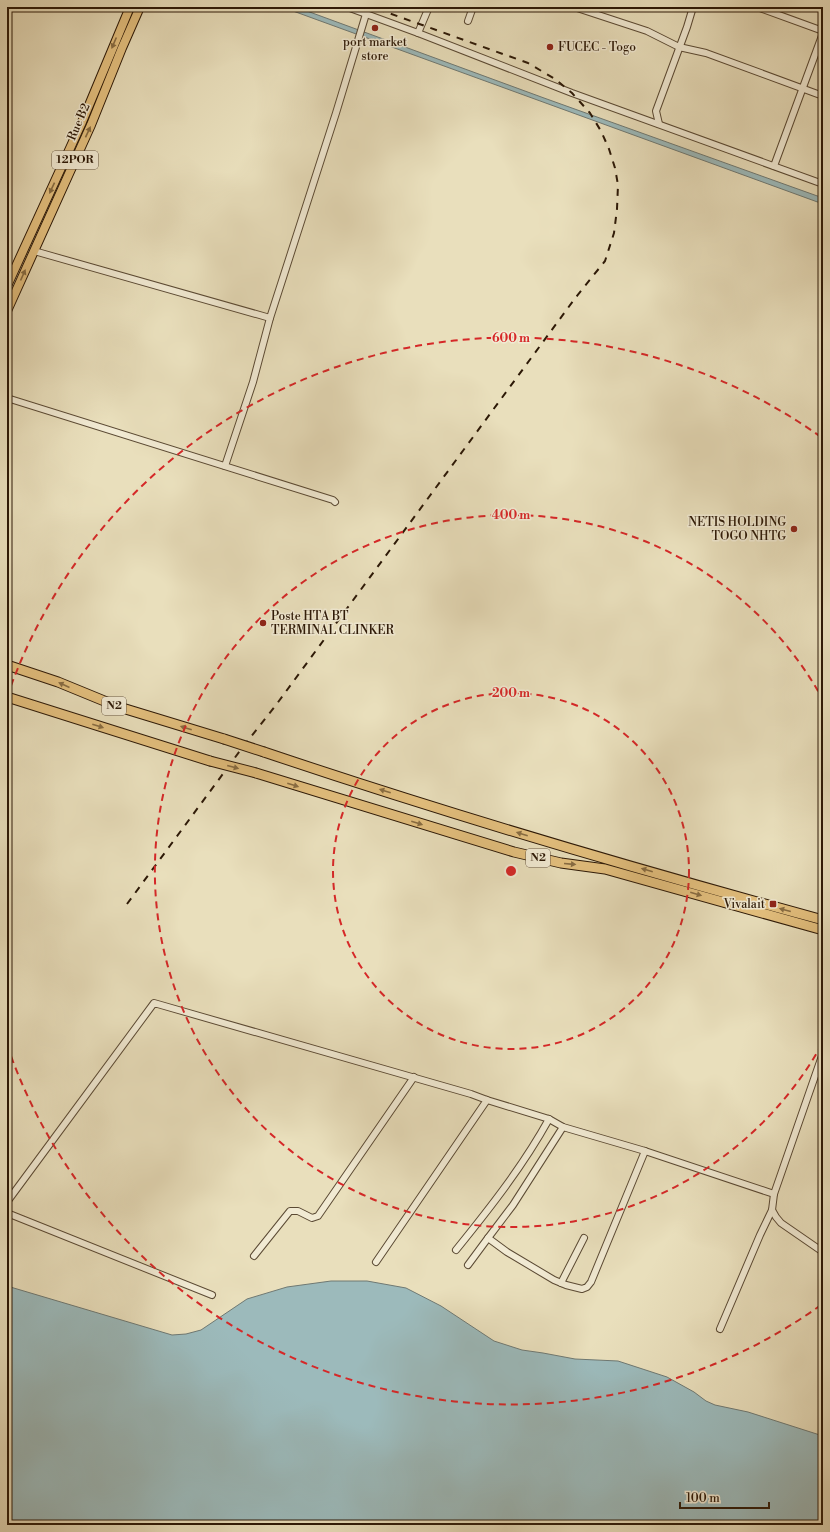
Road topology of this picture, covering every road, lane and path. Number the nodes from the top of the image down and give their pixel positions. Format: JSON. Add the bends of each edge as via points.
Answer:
{"nodes":[{"id":1,"x":130,"y":7,"type":"edge"},
{"id":2,"x":140,"y":7,"type":"edge"},
{"id":3,"x":347,"y":7,"type":"edge"},
{"id":4,"x":429,"y":7,"type":"edge"},
{"id":5,"x":473,"y":7,"type":"edge"},
{"id":6,"x":574,"y":7,"type":"edge"},
{"id":7,"x":693,"y":7,"type":"edge"},
{"id":8,"x":757,"y":7,"type":"edge"},
{"id":9,"x":366,"y":14,"type":"junction"},
{"id":10,"x":468,"y":21,"type":"dead end"},
{"id":11,"x":418,"y":32,"type":"junction"},
{"id":12,"x":823,"y":32,"type":"edge"},
{"id":13,"x":679,"y":47,"type":"junction"},
{"id":14,"x":804,"y":89,"type":"junction"},
{"id":15,"x":823,"y":96,"type":"edge"},
{"id":16,"x":659,"y":124,"type":"junction"},
{"id":17,"x":774,"y":166,"type":"junction"},
{"id":18,"x":823,"y":184,"type":"edge"},
{"id":19,"x":34,"y":251,"type":"junction"},
{"id":20,"x":7,"y":286,"type":"edge"},
{"id":21,"x":7,"y":311,"type":"edge"},
{"id":22,"x":270,"y":318,"type":"junction"},
{"id":23,"x":7,"y":398,"type":"edge"},
{"id":24,"x":225,"y":466,"type":"junction"},
{"id":25,"x":335,"y":502,"type":"dead end"},
{"id":26,"x":7,"y":665,"type":"edge"},
{"id":27,"x":7,"y":697,"type":"edge"},
{"id":28,"x":823,"y":920,"type":"edge"},
{"id":29,"x":823,"y":930,"type":"edge"},
{"id":30,"x":823,"y":1053,"type":"edge"},
{"id":31,"x":414,"y":1077,"type":"junction"},
{"id":32,"x":487,"y":1100,"type":"junction"},
{"id":33,"x":549,"y":1119,"type":"junction"},
{"id":34,"x":564,"y":1127,"type":"junction"},
{"id":35,"x":645,"y":1151,"type":"junction"},
{"id":36,"x":774,"y":1194,"type":"junction"},
{"id":37,"x":7,"y":1202,"type":"edge"},
{"id":38,"x":772,"y":1210,"type":"junction"},
{"id":39,"x":7,"y":1213,"type":"edge"},
{"id":40,"x":488,"y":1238,"type":"junction"},
{"id":41,"x":584,"y":1238,"type":"dead end"},
{"id":42,"x":456,"y":1250,"type":"dead end"},
{"id":43,"x":823,"y":1252,"type":"edge"},
{"id":44,"x":254,"y":1256,"type":"dead end"},
{"id":45,"x":376,"y":1262,"type":"dead end"},
{"id":46,"x":468,"y":1265,"type":"dead end"},
{"id":47,"x":560,"y":1283,"type":"junction"},
{"id":48,"x":212,"y":1295,"type":"dead end"},
{"id":49,"x":720,"y":1329,"type":"dead end"}],
"edges":[{"from":1,"to":20,"type":"main road","name":"Rue B2","number":"12POR","one_way":true,"via":[[82,122]]},
{"from":19,"to":2,"type":"main road","name":"Rue B2","number":"12POR","one_way":true,"via":[[91,126]]},
{"from":3,"to":9,"type":"street"},
{"from":4,"to":11,"type":"street"},
{"from":5,"to":10,"type":"street"},
{"from":6,"to":13,"type":"street","via":[[646,31]]},
{"from":7,"to":13,"type":"street"},
{"from":8,"to":12,"type":"street"},
{"from":9,"to":11,"type":"street"},
{"from":9,"to":22,"type":"street"},
{"from":11,"to":16,"type":"street","via":[[572,93]]},
{"from":12,"to":14,"type":"street"},
{"from":13,"to":14,"type":"street","via":[[706,53]]},
{"from":13,"to":16,"type":"street","via":[[656,111]]},
{"from":14,"to":15,"type":"street"},
{"from":14,"to":17,"type":"street"},
{"from":16,"to":17,"type":"street"},
{"from":17,"to":18,"type":"street"},
{"from":21,"to":19,"type":"main road","name":"Rue B2","number":"12POR","one_way":true},
{"from":19,"to":22,"type":"street"},
{"from":22,"to":24,"type":"street","via":[[253,382]]},
{"from":23,"to":24,"type":"street"},
{"from":24,"to":25,"type":"street"},
{"from":28,"to":26,"type":"highway","number":"N2","one_way":true,"bridge":true,"via":[[569,848],[327,773],[118,707],[58,682]]},
{"from":27,"to":29,"type":"highway","number":"N2","one_way":true,"bridge":true,"via":[[514,852],[561,863],[605,869]]},
{"from":30,"to":36,"type":"street"},
{"from":31,"to":32,"type":"street"},
{"from":31,"to":37,"type":"street","via":[[154,1003]]},
{"from":31,"to":44,"type":"street","via":[[318,1216],[312,1218],[298,1211],[290,1211]]},
{"from":32,"to":33,"type":"street"},
{"from":32,"to":45,"type":"street"},
{"from":33,"to":34,"type":"street"},
{"from":33,"to":42,"type":"street","via":[[520,1166]]},
{"from":34,"to":35,"type":"street"},
{"from":34,"to":40,"type":"street"},
{"from":35,"to":36,"type":"street"},
{"from":35,"to":47,"type":"street","via":[[591,1282],[582,1289]]},
{"from":36,"to":38,"type":"street"},
{"from":38,"to":43,"type":"street","via":[[781,1223]]},
{"from":38,"to":49,"type":"street"},
{"from":39,"to":48,"type":"street"},
{"from":40,"to":46,"type":"street"},
{"from":40,"to":47,"type":"street"},
{"from":41,"to":47,"type":"street"}]}
